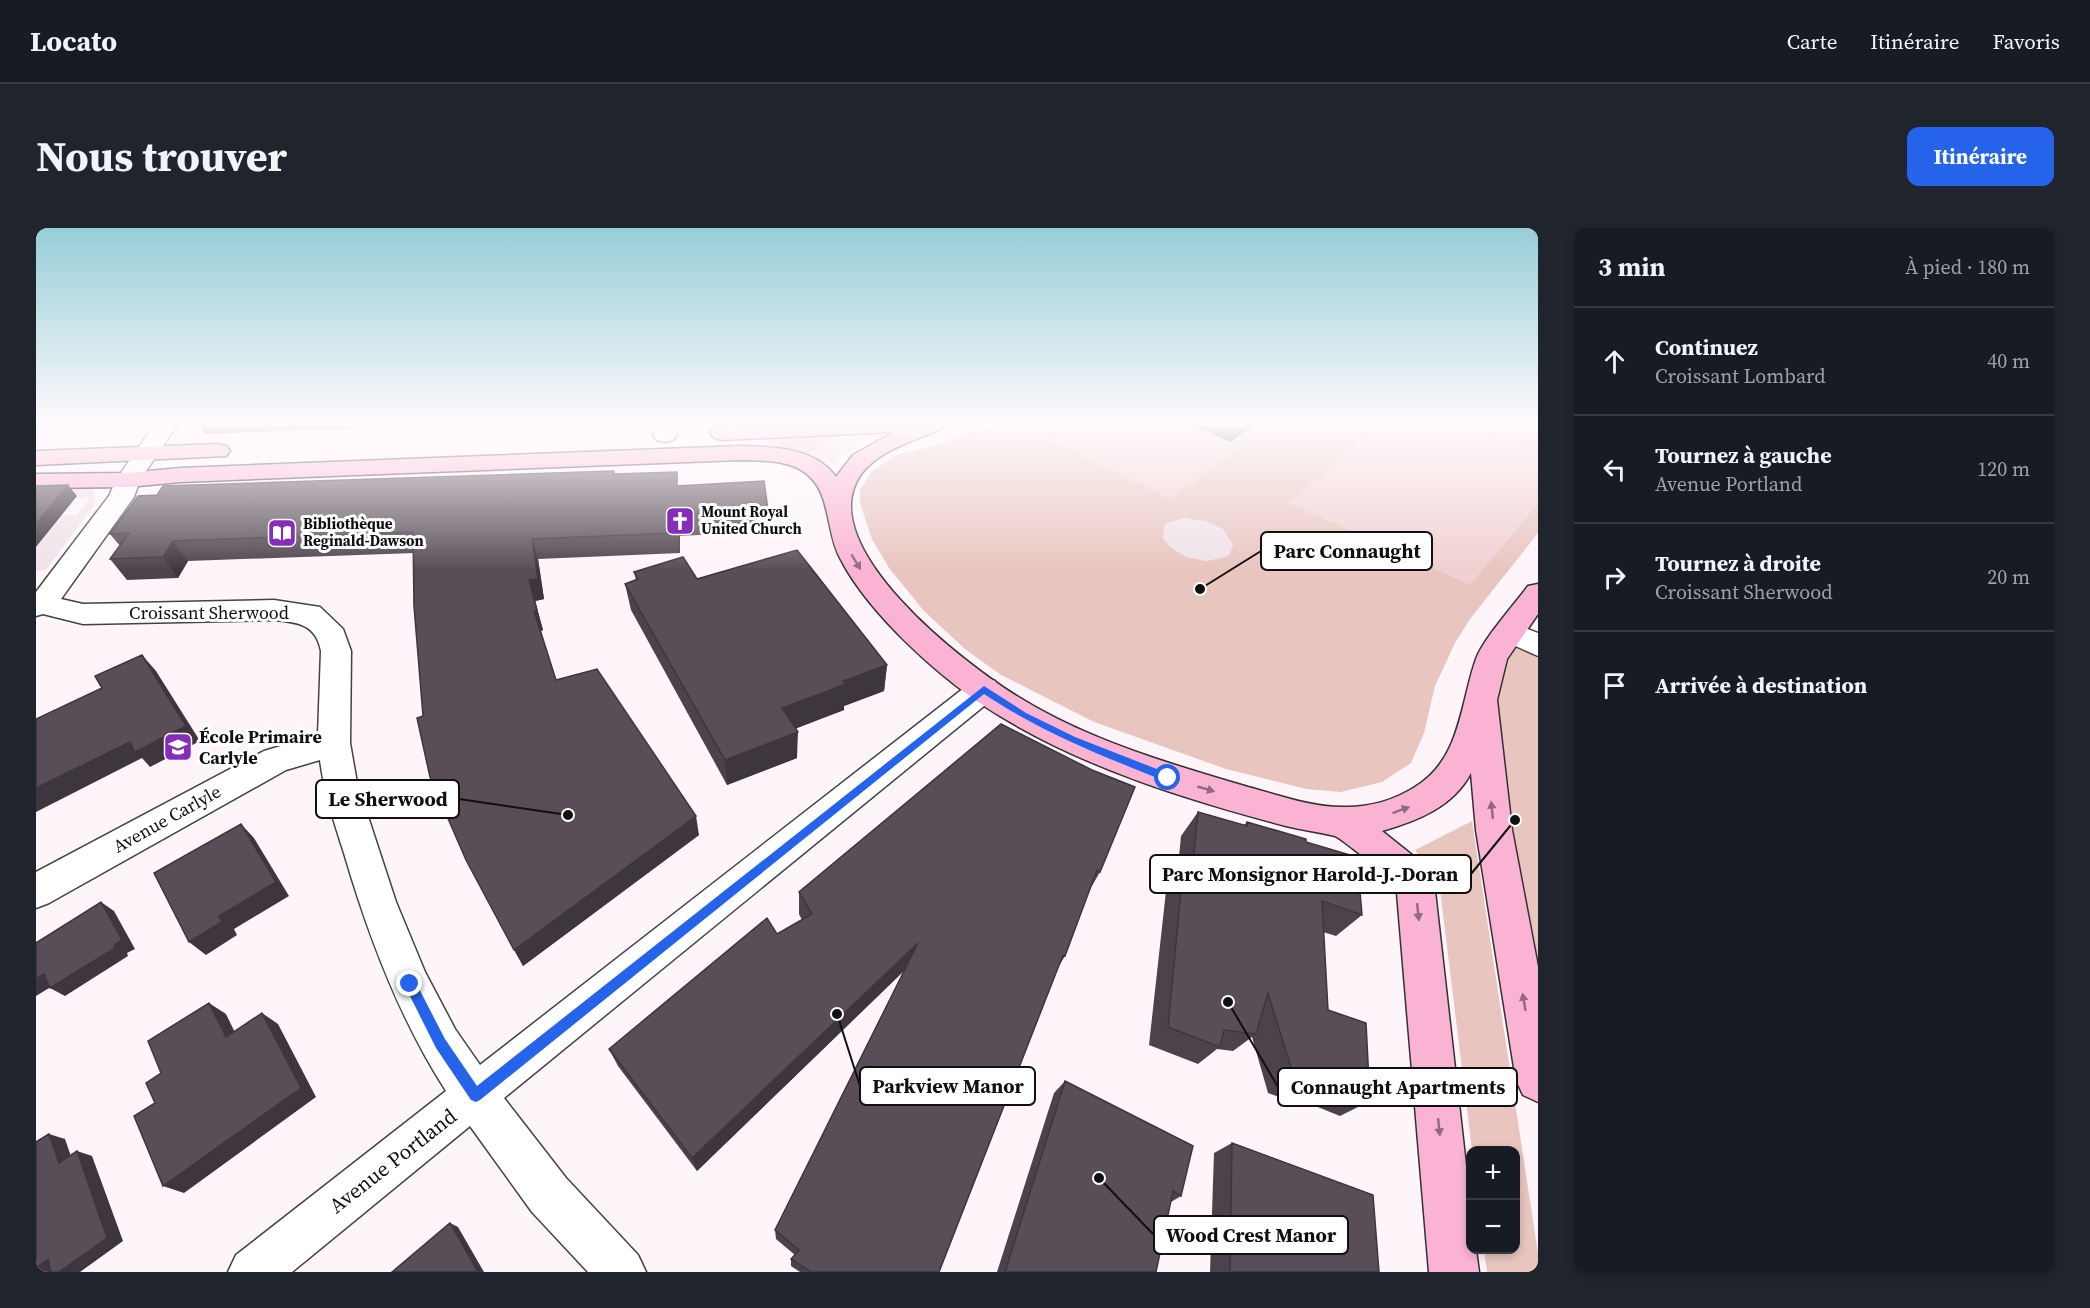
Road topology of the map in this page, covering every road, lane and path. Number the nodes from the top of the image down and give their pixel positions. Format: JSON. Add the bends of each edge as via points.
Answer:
{"nodes":[{"id":1,"x":132,"y":474,"type":"edge"},
{"id":2,"x":213,"y":474,"type":"edge"},
{"id":3,"x":820,"y":474,"type":"edge"},
{"id":4,"x":850,"y":474,"type":"edge"},
{"id":5,"x":128,"y":480,"type":"junction"},
{"id":6,"x":36,"y":481,"type":"edge"},
{"id":7,"x":837,"y":507,"type":"junction"},
{"id":8,"x":1538,"y":593,"type":"edge"},
{"id":9,"x":39,"y":605,"type":"edge"},
{"id":10,"x":1510,"y":632,"type":"junction"},
{"id":11,"x":1538,"y":645,"type":"edge"},
{"id":12,"x":984,"y":689,"type":"junction"},
{"id":13,"x":1481,"y":700,"type":"junction"},
{"id":14,"x":334,"y":742,"type":"junction"},
{"id":15,"x":1344,"y":822,"type":"junction"},
{"id":16,"x":36,"y":891,"type":"edge"},
{"id":17,"x":1538,"y":1080,"type":"edge"},
{"id":18,"x":476,"y":1095,"type":"junction"},
{"id":19,"x":253,"y":1272,"type":"edge"},
{"id":20,"x":621,"y":1272,"type":"edge"},
{"id":21,"x":1454,"y":1272,"type":"edge"}],
"edges":[{"from":1,"to":5,"type":"street"},
{"from":2,"to":5,"type":"street"},
{"from":3,"to":7,"type":"street"},
{"from":4,"to":7,"type":"street"},
{"from":5,"to":6,"type":"street"},
{"from":5,"to":9,"type":"street","via":[[121,496]]},
{"from":7,"to":12,"type":"street","one_way":true,"via":[[847,546],[859,568],[932,647]]},
{"from":8,"to":10,"type":"street"},
{"from":9,"to":14,"type":"street","name":"Croissant Sherwood","via":[[82,614],[240,610],[310,614],[333,636],[336,651]]},
{"from":10,"to":11,"type":"street"},
{"from":10,"to":13,"type":"street","via":[[1492,657]]},
{"from":12,"to":15,"type":"street","one_way":true,"via":[[1072,740],[1168,778],[1283,811]]},
{"from":12,"to":18,"type":"street","name":"Avenue Portland"},
{"from":15,"to":13,"type":"street","one_way":true,"via":[[1402,812],[1439,790],[1461,765]]},
{"from":17,"to":13,"type":"street","one_way":true,"via":[[1494,830]]},
{"from":14,"to":16,"type":"street","name":"Avenue Carlyle","via":[[276,760]]},
{"from":14,"to":18,"type":"street","name":"Croissant Sherwood","via":[[339,783],[381,912],[440,1044]]},
{"from":15,"to":21,"type":"street","one_way":true,"via":[[1404,870],[1416,891]]},
{"from":18,"to":19,"type":"street","name":"Avenue Portland"},
{"from":18,"to":20,"type":"street","name":"Croissant Sherwood","via":[[549,1195]]}]}
